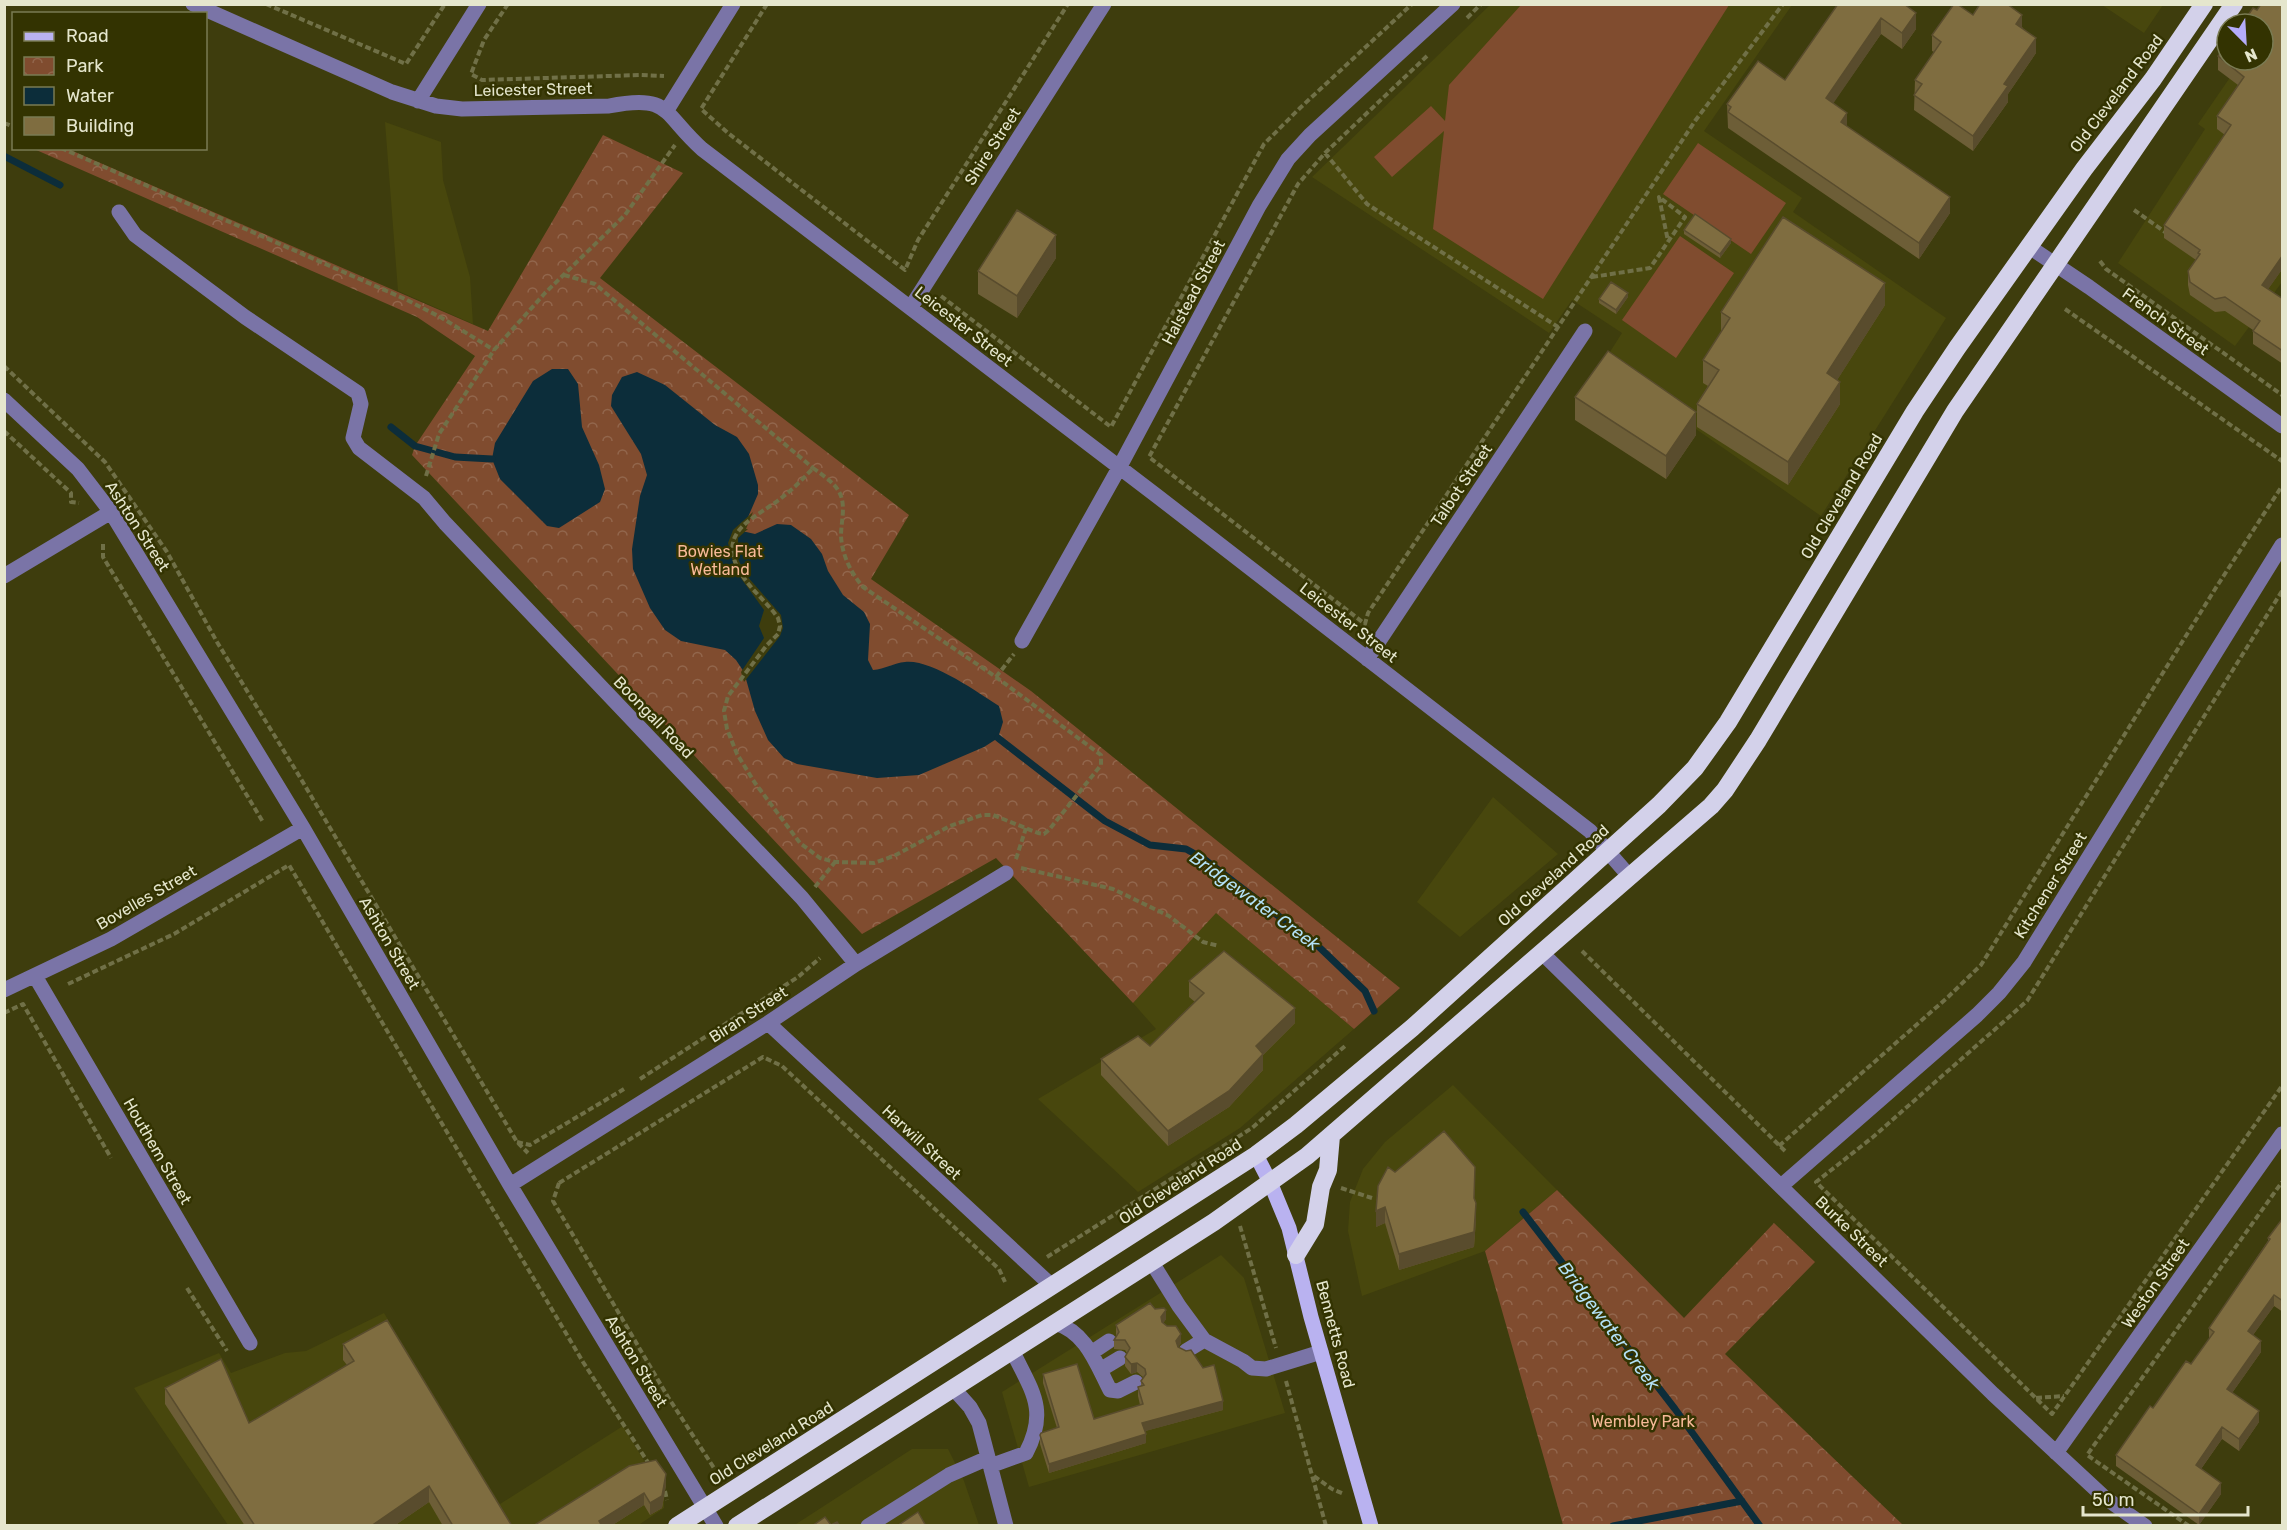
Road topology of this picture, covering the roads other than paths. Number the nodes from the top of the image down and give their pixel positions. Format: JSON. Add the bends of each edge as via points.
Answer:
{"nodes":[{"id":1,"x":193,"y":4,"type":"edge"},
{"id":2,"x":479,"y":4,"type":"edge"},
{"id":3,"x":733,"y":4,"type":"edge"},
{"id":4,"x":1104,"y":4,"type":"edge"},
{"id":5,"x":1453,"y":4,"type":"edge"},
{"id":6,"x":2204,"y":4,"type":"edge"},
{"id":7,"x":2234,"y":4,"type":"edge"},
{"id":8,"x":418,"y":101,"type":"junction"},
{"id":9,"x":667,"y":110,"type":"junction"},
{"id":10,"x":119,"y":212,"type":"dead end"},
{"id":11,"x":2028,"y":246,"type":"junction"},
{"id":12,"x":2055,"y":264,"type":"junction"},
{"id":13,"x":911,"y":307,"type":"junction"},
{"id":14,"x":1585,"y":332,"type":"dead end"},
{"id":15,"x":4,"y":400,"type":"edge"},
{"id":16,"x":2283,"y":426,"type":"edge"},
{"id":17,"x":1119,"y":468,"type":"junction"},
{"id":18,"x":111,"y":512,"type":"junction"},
{"id":19,"x":2283,"y":545,"type":"edge"},
{"id":20,"x":4,"y":576,"type":"edge"},
{"id":21,"x":1022,"y":641,"type":"road end"},
{"id":22,"x":1367,"y":659,"type":"junction"},
{"id":23,"x":303,"y":828,"type":"junction"},
{"id":24,"x":1608,"y":851,"type":"junction"},
{"id":25,"x":1006,"y":873,"type":"dead end"},
{"id":26,"x":1630,"y":877,"type":"junction"},
{"id":27,"x":1542,"y":953,"type":"junction"},
{"id":28,"x":856,"y":964,"type":"junction"},
{"id":29,"x":34,"y":976,"type":"junction"},
{"id":30,"x":4,"y":990,"type":"edge"},
{"id":31,"x":768,"y":1023,"type":"junction"},
{"id":32,"x":2283,"y":1134,"type":"edge"},
{"id":33,"x":1331,"y":1136,"type":"junction"},
{"id":34,"x":1256,"y":1155,"type":"junction"},
{"id":35,"x":1270,"y":1182,"type":"junction"},
{"id":36,"x":510,"y":1185,"type":"junction"},
{"id":37,"x":1781,"y":1186,"type":"junction"},
{"id":38,"x":1296,"y":1255,"type":"junction"},
{"id":39,"x":1151,"y":1261,"type":"junction"},
{"id":40,"x":1052,"y":1286,"type":"junction"},
{"id":41,"x":1174,"y":1299,"type":"junction"},
{"id":42,"x":1159,"y":1309,"type":"edge"},
{"id":43,"x":1187,"y":1317,"type":"junction"},
{"id":44,"x":1054,"y":1323,"type":"junction"},
{"id":45,"x":1171,"y":1327,"type":"edge"},
{"id":46,"x":1204,"y":1340,"type":"junction"},
{"id":47,"x":1109,"y":1341,"type":"dead end"},
{"id":48,"x":250,"y":1343,"type":"dead end"},
{"id":49,"x":1012,"y":1350,"type":"junction"},
{"id":50,"x":1186,"y":1351,"type":"edge"},
{"id":51,"x":1321,"y":1352,"type":"junction"},
{"id":52,"x":1091,"y":1353,"type":"junction"},
{"id":53,"x":1120,"y":1358,"type":"dead end"},
{"id":54,"x":1100,"y":1370,"type":"junction"},
{"id":55,"x":1136,"y":1382,"type":"dead end"},
{"id":56,"x":953,"y":1388,"type":"junction"},
{"id":57,"x":2056,"y":1453,"type":"junction"},
{"id":58,"x":989,"y":1462,"type":"junction"},
{"id":59,"x":705,"y":1508,"type":"junction"},
{"id":60,"x":677,"y":1526,"type":"edge"},
{"id":61,"x":716,"y":1526,"type":"edge"},
{"id":62,"x":737,"y":1526,"type":"edge"},
{"id":63,"x":868,"y":1526,"type":"edge"},
{"id":64,"x":1006,"y":1526,"type":"edge"},
{"id":65,"x":1371,"y":1526,"type":"edge"},
{"id":66,"x":2145,"y":1526,"type":"edge"}],
"edges":[{"from":1,"to":8,"type":"street","name":"Leicester Street"},
{"from":2,"to":8,"type":"street"},
{"from":3,"to":9,"type":"street"},
{"from":4,"to":13,"type":"street","name":"Shire Street"},
{"from":5,"to":17,"type":"street","name":"Halstead Street","via":[[1288,159]]},
{"from":6,"to":11,"type":"highway","name":"Old Cleveland Road"},
{"from":7,"to":12,"type":"highway"},
{"from":8,"to":9,"type":"street","name":"Leicester Street","via":[[462,109],[630,101],[650,102]]},
{"from":9,"to":13,"type":"street","name":"Leicester Street","via":[[702,149]]},
{"from":10,"to":28,"type":"street","name":"Boongall Road","via":[[135,235],[245,317],[358,393],[361,404],[353,438],[359,448],[424,498],[802,898]]},
{"from":11,"to":12,"type":"street","name":"French Street"},
{"from":11,"to":24,"type":"highway","name":"Old Cleveland Road","via":[[1915,411],[1712,746],[1685,780]]},
{"from":12,"to":16,"type":"street","name":"French Street"},
{"from":12,"to":26,"type":"highway","via":[[1955,411],[1725,790]]},
{"from":13,"to":17,"type":"street","name":"Leicester Street"},
{"from":14,"to":22,"type":"street","name":"Talbot Street"},
{"from":15,"to":18,"type":"street","name":"Ashton Street","via":[[78,469]]},
{"from":17,"to":21,"type":"street","name":"Halstead Street"},
{"from":17,"to":22,"type":"street","name":"Leicester Street"},
{"from":18,"to":20,"type":"street"},
{"from":18,"to":23,"type":"street","name":"Ashton Street"},
{"from":19,"to":37,"type":"street","name":"Kitchener Street","via":[[2010,981],[1977,1015]]},
{"from":22,"to":24,"type":"street","name":"Leicester Street","via":[[1590,831]]},
{"from":23,"to":29,"type":"street","name":"Bovelles Street","via":[[111,939]]},
{"from":23,"to":36,"type":"street","name":"Ashton Street"},
{"from":24,"to":26,"type":"street","name":"Leicester Street"},
{"from":24,"to":34,"type":"highway","name":"Old Cleveland Road","via":[[1412,1028]]},
{"from":25,"to":28,"type":"street","name":"Biran Street"},
{"from":26,"to":27,"type":"highway"},
{"from":27,"to":33,"type":"highway"},
{"from":27,"to":37,"type":"street","name":"Burke Street"},
{"from":28,"to":31,"type":"street","name":"Biran Street"},
{"from":29,"to":30,"type":"street","name":"Bovelles Street"},
{"from":29,"to":48,"type":"street","name":"Houthem Street"},
{"from":31,"to":36,"type":"street","name":"Biran Street"},
{"from":31,"to":40,"type":"street","name":"Harwill Street"},
{"from":32,"to":57,"type":"street","name":"Weston Street"},
{"from":33,"to":35,"type":"highway"},
{"from":33,"to":38,"type":"highway","via":[[1328,1170],[1315,1224]]},
{"from":34,"to":35,"type":"main road","name":"Bennetts Road"},
{"from":34,"to":40,"type":"highway","name":"Old Cleveland Road"},
{"from":35,"to":38,"type":"main road","name":"Bennetts Road"},
{"from":35,"to":39,"type":"highway"},
{"from":36,"to":59,"type":"street","name":"Ashton Street"},
{"from":37,"to":57,"type":"street","name":"Burke Street"},
{"from":38,"to":51,"type":"main road","name":"Bennetts Road"},
{"from":39,"to":41,"type":"street"},
{"from":39,"to":44,"type":"highway"},
{"from":40,"to":59,"type":"highway","name":"Old Cleveland Road"},
{"from":41,"to":42,"type":"street"},
{"from":41,"to":43,"type":"street"},
{"from":43,"to":45,"type":"street"},
{"from":43,"to":46,"type":"street"},
{"from":44,"to":49,"type":"highway"},
{"from":44,"to":52,"type":"street","via":[[1076,1333]]},
{"from":46,"to":50,"type":"street"},
{"from":46,"to":51,"type":"street","via":[[1259,1370]]},
{"from":47,"to":52,"type":"street"},
{"from":49,"to":56,"type":"highway"},
{"from":49,"to":58,"type":"street","via":[[1036,1401],[1033,1440],[1026,1453]]},
{"from":51,"to":65,"type":"main road","name":"Bennetts Road"},
{"from":52,"to":54,"type":"street"},
{"from":53,"to":54,"type":"street"},
{"from":54,"to":55,"type":"street","via":[[1110,1390],[1118,1391]]},
{"from":56,"to":58,"type":"street","via":[[976,1416]]},
{"from":56,"to":62,"type":"highway"},
{"from":57,"to":66,"type":"street","name":"Burke Street","via":[[2104,1497]]},
{"from":58,"to":63,"type":"street","via":[[949,1475]]},
{"from":58,"to":64,"type":"street"},
{"from":59,"to":60,"type":"highway","name":"Old Cleveland Road"},
{"from":59,"to":61,"type":"street","name":"Ashton Street"}]}
